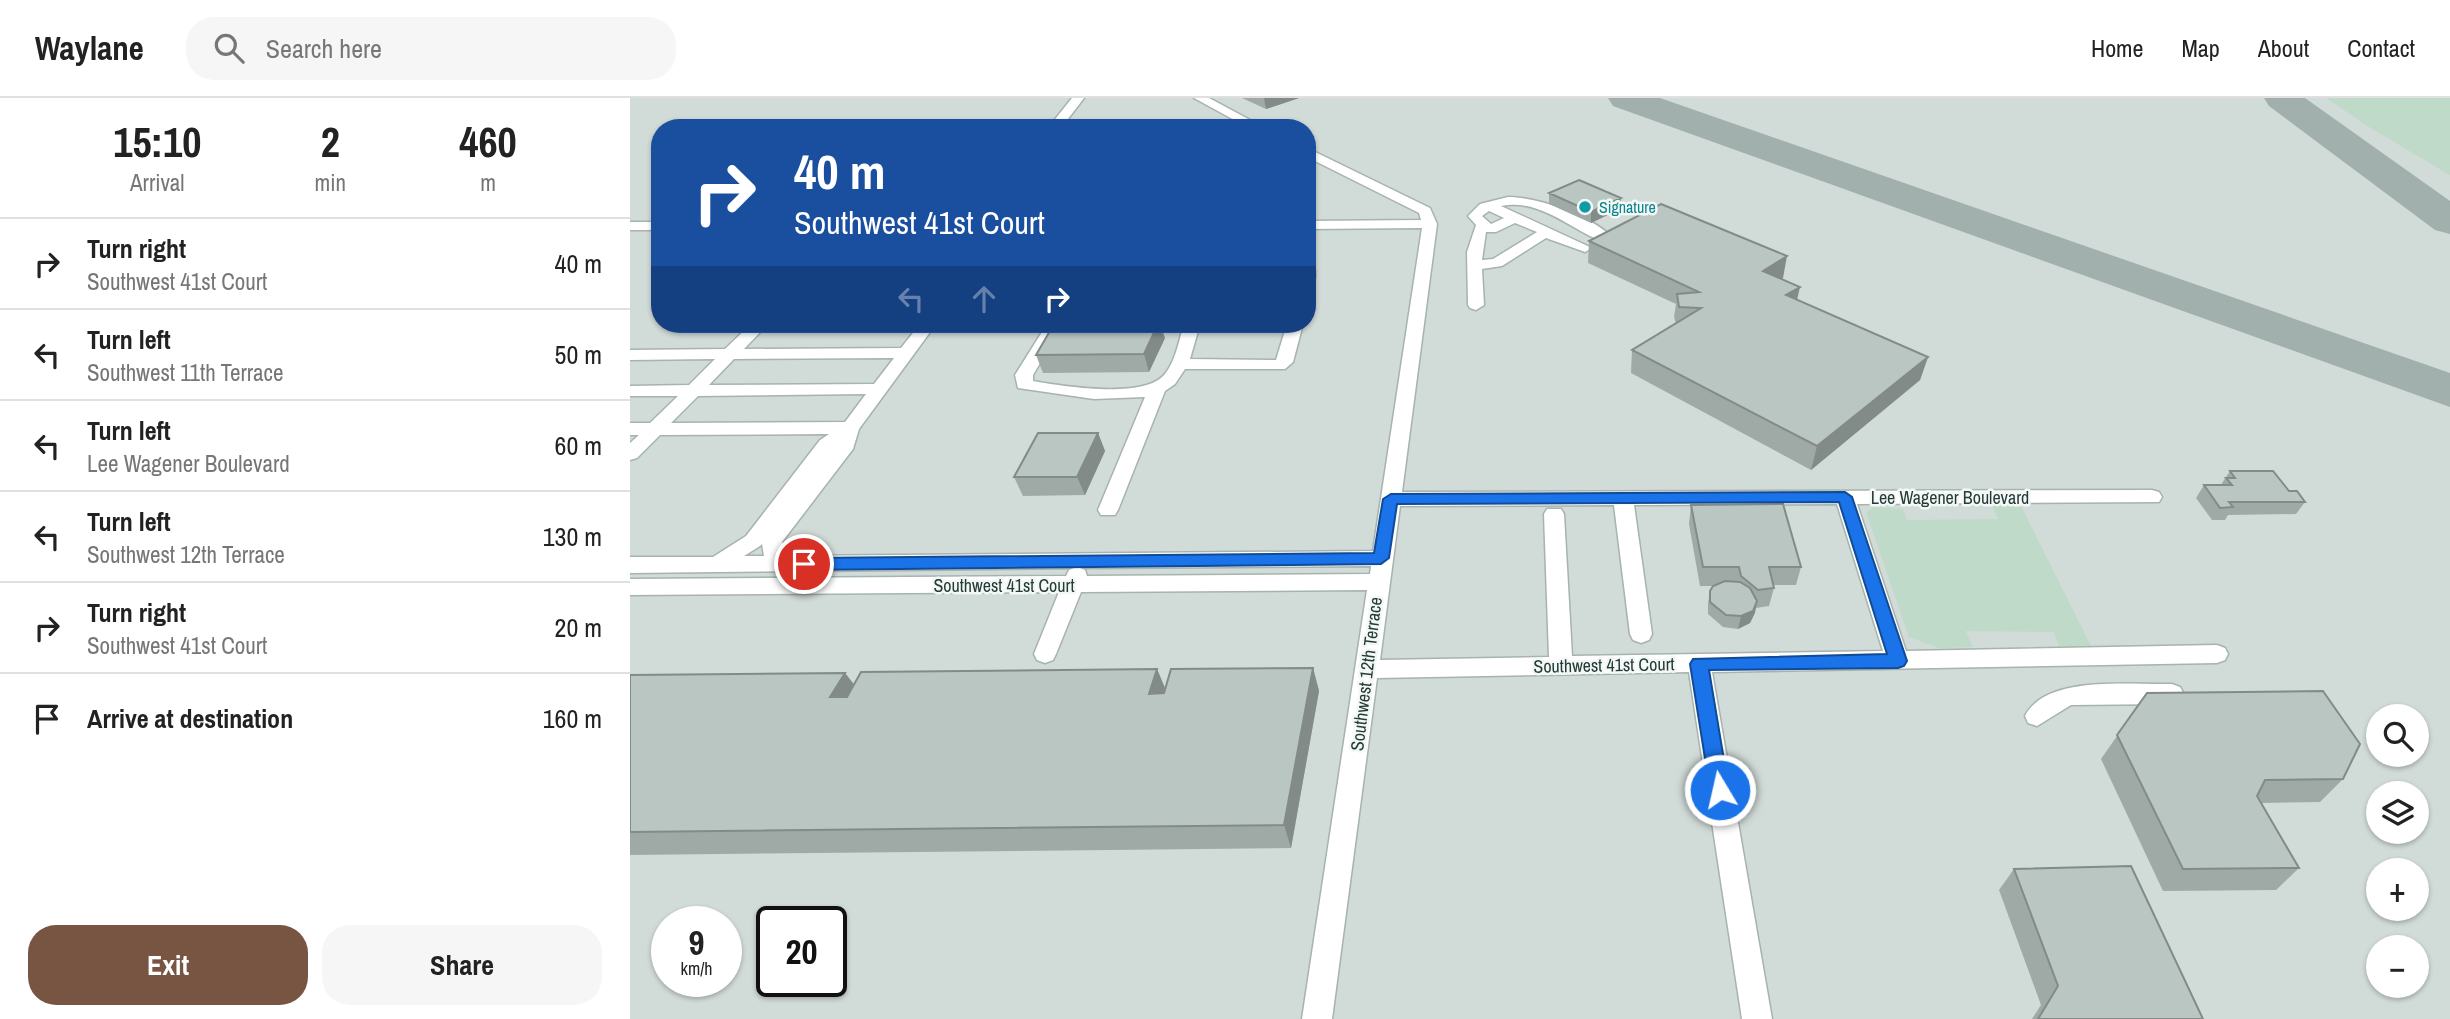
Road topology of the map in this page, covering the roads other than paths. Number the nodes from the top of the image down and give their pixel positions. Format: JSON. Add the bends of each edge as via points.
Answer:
{"nodes":[{"id":1,"x":1078,"y":98,"type":"edge"},
{"id":2,"x":1200,"y":98,"type":"edge"},
{"id":3,"x":1061,"y":119,"type":"edge"},
{"id":4,"x":1241,"y":119,"type":"edge"},
{"id":5,"x":1316,"y":156,"type":"edge"},
{"id":6,"x":1490,"y":206,"type":"junction"},
{"id":7,"x":1515,"y":218,"type":"junction"},
{"id":8,"x":1430,"y":224,"type":"junction"},
{"id":9,"x":1316,"y":225,"type":"edge"},
{"id":10,"x":1483,"y":225,"type":"junction"},
{"id":11,"x":630,"y":226,"type":"edge"},
{"id":12,"x":651,"y":226,"type":"edge"},
{"id":13,"x":1545,"y":233,"type":"junction"},
{"id":14,"x":1606,"y":238,"type":"edge"},
{"id":15,"x":1585,"y":248,"type":"dead end"},
{"id":16,"x":1476,"y":265,"type":"junction"},
{"id":17,"x":1476,"y":305,"type":"dead end"},
{"id":18,"x":751,"y":333,"type":"edge"},
{"id":19,"x":921,"y":333,"type":"edge"},
{"id":20,"x":1050,"y":333,"type":"edge"},
{"id":21,"x":1189,"y":333,"type":"edge"},
{"id":22,"x":1293,"y":333,"type":"edge"},
{"id":23,"x":906,"y":353,"type":"junction"},
{"id":24,"x":730,"y":354,"type":"junction"},
{"id":25,"x":630,"y":355,"type":"edge"},
{"id":26,"x":1179,"y":364,"type":"junction"},
{"id":27,"x":879,"y":388,"type":"junction"},
{"id":28,"x":1157,"y":388,"type":"junction"},
{"id":29,"x":695,"y":390,"type":"junction"},
{"id":30,"x":630,"y":391,"type":"edge"},
{"id":31,"x":850,"y":428,"type":"junction"},
{"id":32,"x":630,"y":429,"type":"edge"},
{"id":33,"x":656,"y":429,"type":"junction"},
{"id":34,"x":630,"y":454,"type":"edge"},
{"id":35,"x":1845,"y":497,"type":"junction"},
{"id":36,"x":2152,"y":497,"type":"dead end"},
{"id":37,"x":1623,"y":498,"type":"junction"},
{"id":38,"x":1391,"y":499,"type":"junction"},
{"id":39,"x":1108,"y":510,"type":"dead end"},
{"id":40,"x":1554,"y":514,"type":"dead end"},
{"id":41,"x":1381,"y":558,"type":"junction"},
{"id":42,"x":1083,"y":561,"type":"junction"},
{"id":43,"x":776,"y":564,"type":"junction"},
{"id":44,"x":630,"y":565,"type":"edge"},
{"id":45,"x":715,"y":565,"type":"junction"},
{"id":46,"x":1378,"y":582,"type":"junction"},
{"id":47,"x":1073,"y":584,"type":"junction"},
{"id":48,"x":630,"y":587,"type":"edge"},
{"id":49,"x":1641,"y":634,"type":"dead end"},
{"id":50,"x":1045,"y":654,"type":"dead end"},
{"id":51,"x":2217,"y":654,"type":"dead end"},
{"id":52,"x":1898,"y":661,"type":"junction"},
{"id":53,"x":1699,"y":664,"type":"junction"},
{"id":54,"x":1561,"y":666,"type":"junction"},
{"id":55,"x":1367,"y":669,"type":"junction"},
{"id":56,"x":2192,"y":694,"type":"edge"},
{"id":57,"x":2037,"y":716,"type":"dead end"},
{"id":58,"x":1317,"y":1019,"type":"edge"},
{"id":59,"x":1757,"y":1019,"type":"edge"}],
"edges":[{"from":1,"to":3,"type":"street"},
{"from":2,"to":4,"type":"street"},
{"from":5,"to":8,"type":"street","via":[[1425,211]]},
{"from":6,"to":7,"type":"street"},
{"from":6,"to":10,"type":"street","via":[[1475,216]]},
{"from":6,"to":14,"type":"street","via":[[1528,201]]},
{"from":7,"to":10,"type":"street","via":[[1491,229]]},
{"from":7,"to":13,"type":"street"},
{"from":8,"to":9,"type":"street"},
{"from":8,"to":38,"type":"street","name":"Southwest 12th Terrace"},
{"from":10,"to":16,"type":"street","via":[[1474,246]]},
{"from":11,"to":12,"type":"street"},
{"from":13,"to":15,"type":"street"},
{"from":13,"to":16,"type":"street","via":[[1497,263]]},
{"from":16,"to":17,"type":"street"},
{"from":18,"to":24,"type":"street"},
{"from":19,"to":23,"type":"street"},
{"from":20,"to":28,"type":"street","via":[[1024,375],[1024,384],[1086,394]]},
{"from":21,"to":26,"type":"street"},
{"from":22,"to":26,"type":"street","via":[[1286,362],[1279,365]]},
{"from":23,"to":24,"type":"street"},
{"from":23,"to":27,"type":"street"},
{"from":24,"to":25,"type":"street"},
{"from":24,"to":29,"type":"street"},
{"from":26,"to":28,"type":"street","via":[[1164,386]]},
{"from":27,"to":29,"type":"street"},
{"from":27,"to":31,"type":"street"},
{"from":28,"to":39,"type":"street"},
{"from":29,"to":30,"type":"street"},
{"from":29,"to":33,"type":"street"},
{"from":31,"to":33,"type":"street"},
{"from":31,"to":43,"type":"street","via":[[846,444],[772,541]]},
{"from":31,"to":45,"type":"street","via":[[827,444],[753,541]]},
{"from":32,"to":33,"type":"street"},
{"from":33,"to":34,"type":"street"},
{"from":35,"to":36,"type":"street","name":"Lee Wagener Boulevard"},
{"from":35,"to":37,"type":"street","name":"Lee Wagener Boulevard"},
{"from":35,"to":52,"type":"street"},
{"from":37,"to":38,"type":"street","name":"Lee Wagener Boulevard"},
{"from":37,"to":49,"type":"street"},
{"from":38,"to":41,"type":"street","name":"Southwest 12th Terrace"},
{"from":40,"to":54,"type":"street"},
{"from":41,"to":42,"type":"street","name":"Southwest 41st Court"},
{"from":41,"to":46,"type":"street","name":"Southwest 12th Terrace"},
{"from":42,"to":43,"type":"street","name":"Southwest 41st Court"},
{"from":42,"to":47,"type":"street"},
{"from":43,"to":45,"type":"street","name":"Southwest 41st Court"},
{"from":44,"to":45,"type":"street","name":"Southwest 41st Court"},
{"from":46,"to":47,"type":"street","name":"Southwest 41st Court"},
{"from":46,"to":55,"type":"street","name":"Southwest 12th Terrace"},
{"from":47,"to":48,"type":"street","name":"Southwest 41st Court"},
{"from":47,"to":50,"type":"street"},
{"from":51,"to":52,"type":"street","name":"Southwest 41st Court"},
{"from":52,"to":53,"type":"street","name":"Southwest 41st Court"},
{"from":53,"to":54,"type":"street","name":"Southwest 41st Court"},
{"from":53,"to":59,"type":"street"},
{"from":54,"to":55,"type":"street","name":"Southwest 41st Court"},
{"from":55,"to":58,"type":"street","name":"Southwest 12th Terrace"},
{"from":56,"to":57,"type":"street","via":[[2067,695]]}]}
